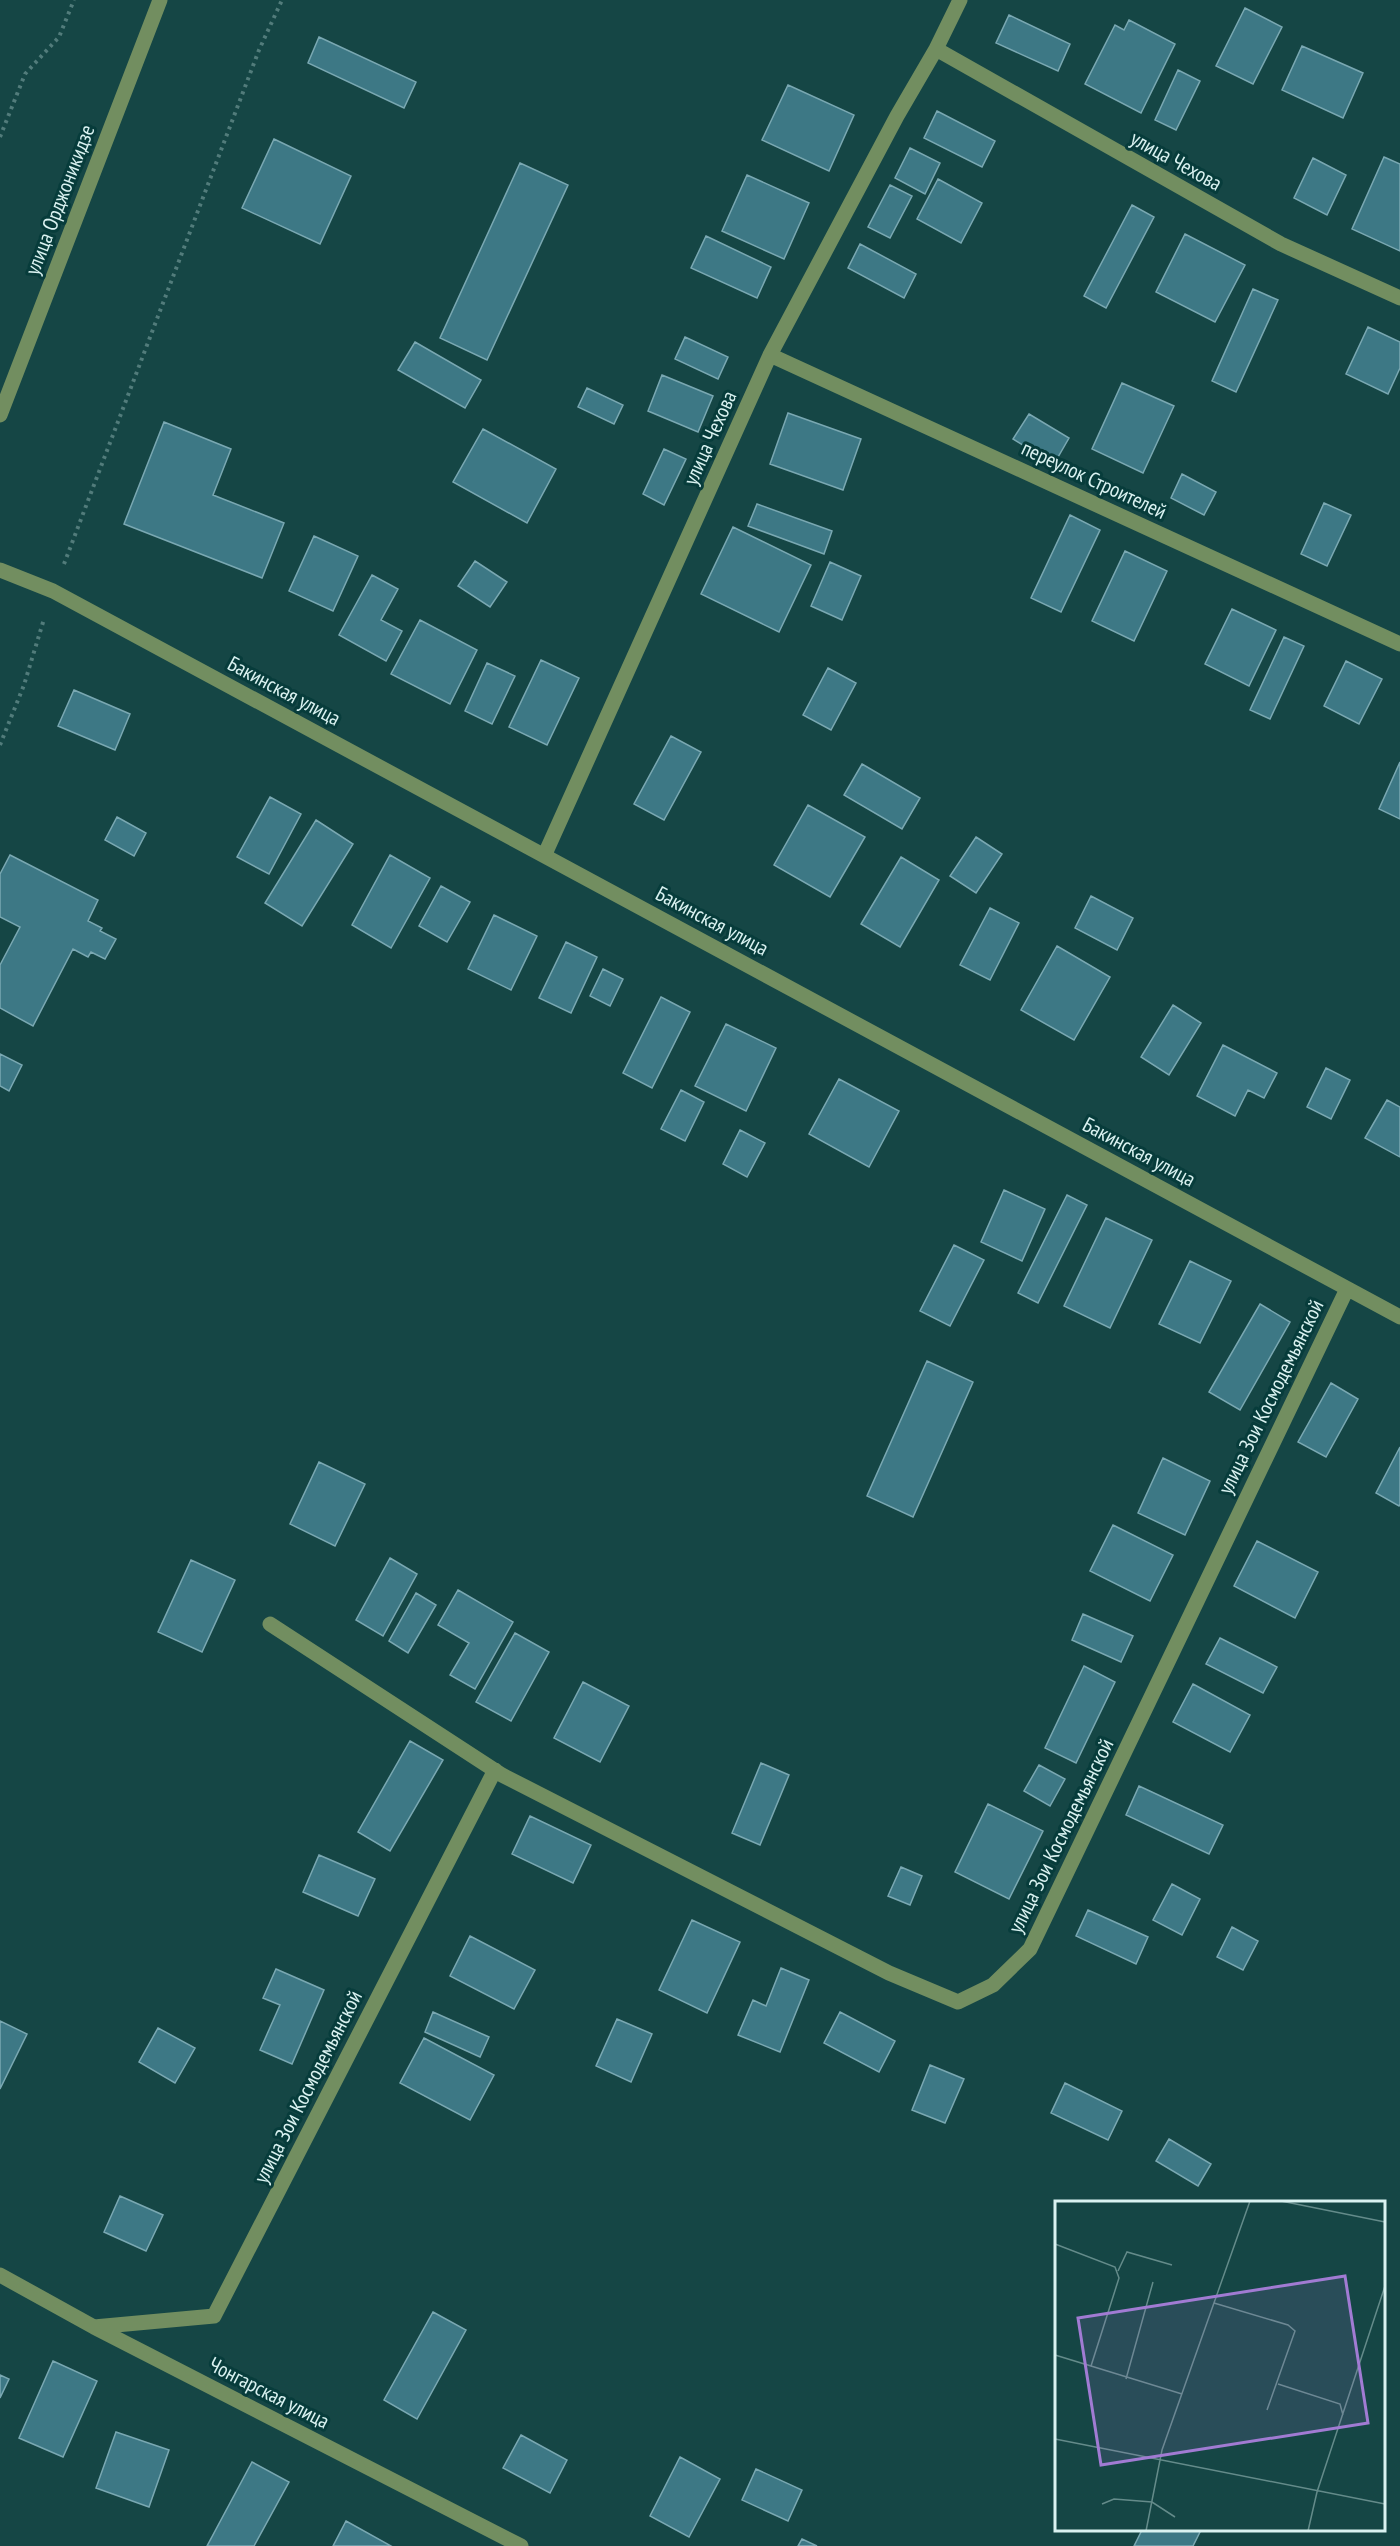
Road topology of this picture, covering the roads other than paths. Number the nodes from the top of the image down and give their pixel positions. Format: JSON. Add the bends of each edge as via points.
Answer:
{"nodes":[{"id":1,"x":160,"y":0,"type":"edge"},
{"id":2,"x":960,"y":0,"type":"edge"},
{"id":3,"x":936,"y":49,"type":"junction"},
{"id":4,"x":1400,"y":298,"type":"edge"},
{"id":5,"x":770,"y":355,"type":"junction"},
{"id":6,"x":0,"y":415,"type":"edge"},
{"id":7,"x":0,"y":570,"type":"edge"},
{"id":8,"x":1400,"y":644,"type":"edge"},
{"id":9,"x":545,"y":854,"type":"junction"},
{"id":10,"x":1347,"y":1289,"type":"junction"},
{"id":11,"x":1400,"y":1317,"type":"edge"},
{"id":12,"x":270,"y":1624,"type":"dead end"},
{"id":13,"x":495,"y":1770,"type":"junction"},
{"id":14,"x":0,"y":2275,"type":"edge"},
{"id":15,"x":94,"y":2327,"type":"junction"},
{"id":16,"x":521,"y":2546,"type":"edge"}],
"edges":[{"from":1,"to":6,"type":"street","name":"улица Орджоникидзе"},
{"from":2,"to":3,"type":"street","name":"улица Чехова"},
{"from":3,"to":4,"type":"street","name":"улица Чехова","via":[[1281,244]]},
{"from":3,"to":5,"type":"street","name":"улица Чехова"},
{"from":5,"to":8,"type":"street","name":"переулок Строителей"},
{"from":5,"to":9,"type":"street","name":"улица Чехова"},
{"from":7,"to":9,"type":"street","name":"Бакинская улица","via":[[53,591]]},
{"from":9,"to":10,"type":"street","name":"Бакинская улица"},
{"from":10,"to":11,"type":"street","name":"Бакинская улица"},
{"from":10,"to":13,"type":"street","name":"улица Зои Космодемьянской","via":[[1030,1949],[993,1985],[958,2002],[919,1986]]},
{"from":12,"to":13,"type":"street","name":"улица Зои Космодемьянской"},
{"from":13,"to":15,"type":"street","name":"улица Зои Космодемьянской","via":[[214,2316]]},
{"from":14,"to":15,"type":"street","name":"Чонгарская улица"},
{"from":15,"to":16,"type":"street","name":"Чонгарская улица"}]}
